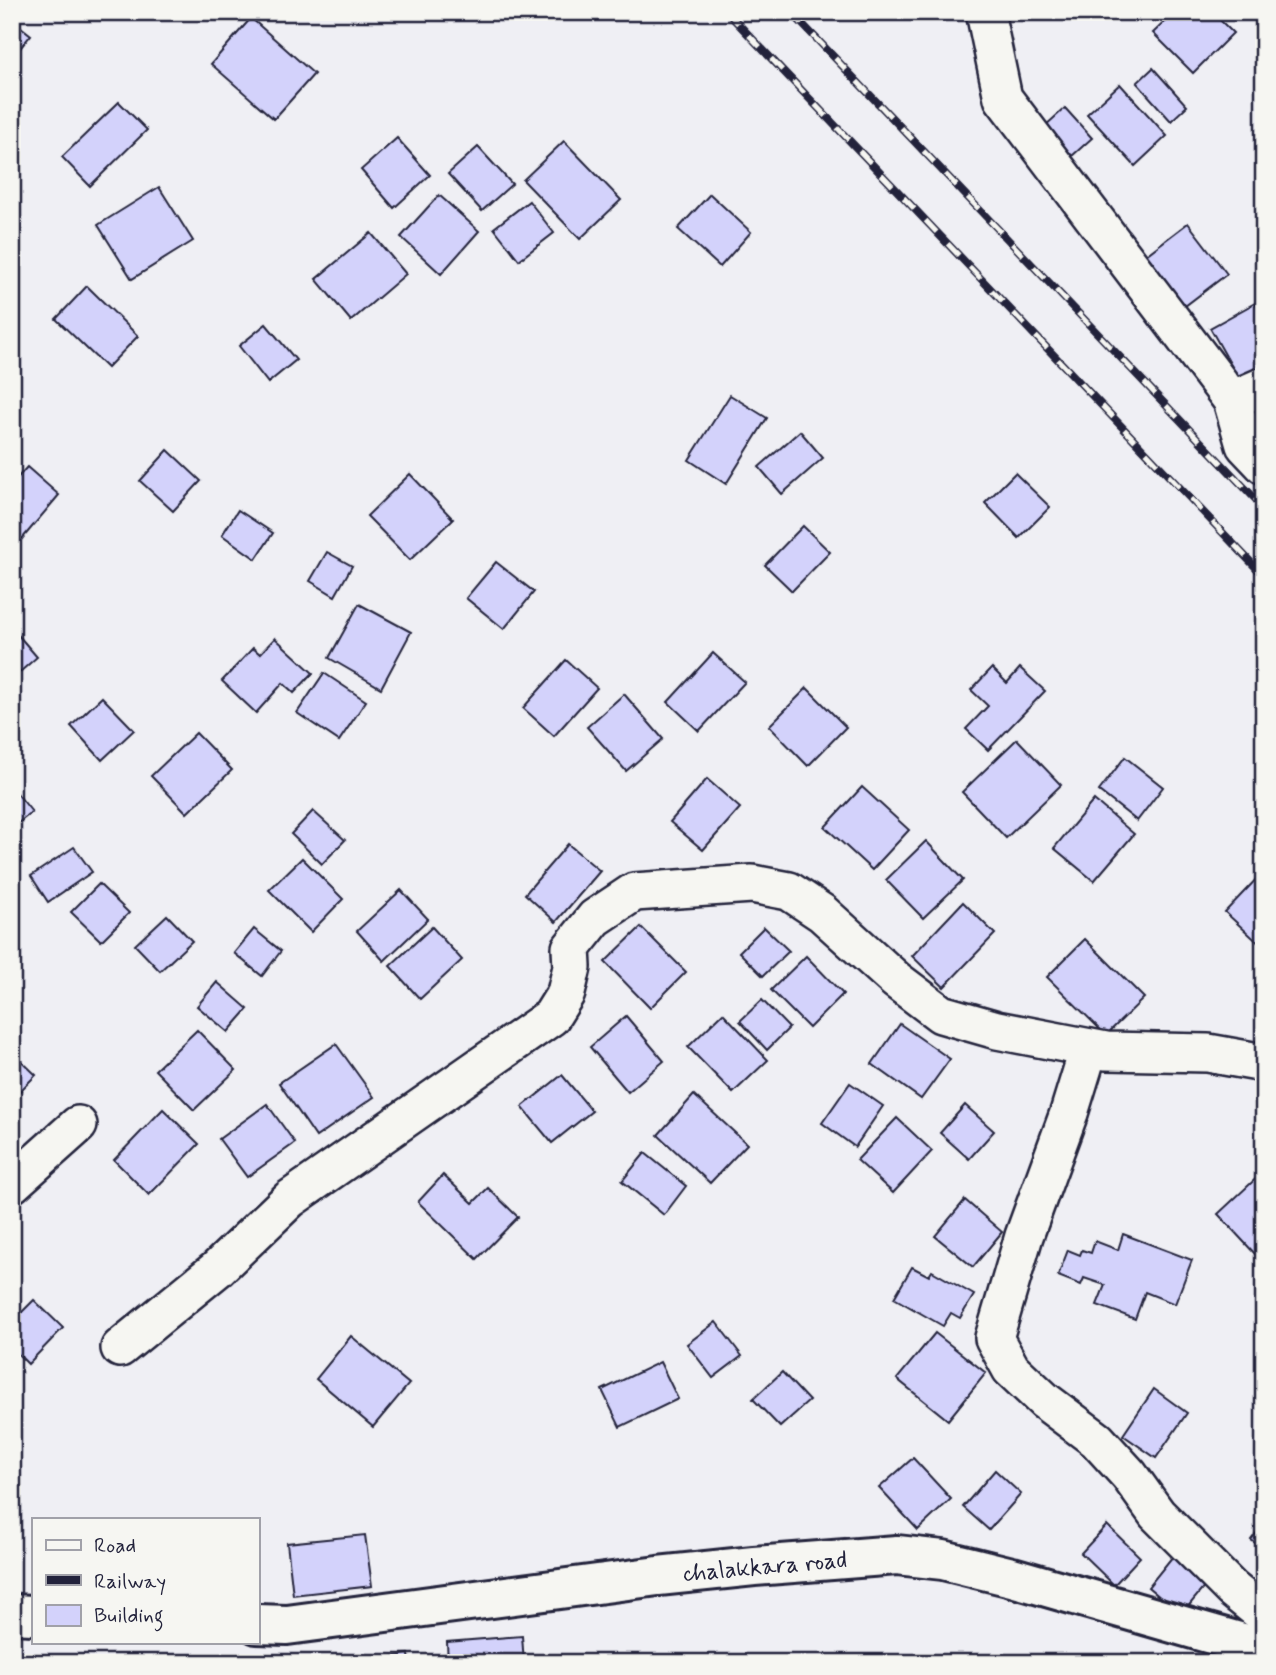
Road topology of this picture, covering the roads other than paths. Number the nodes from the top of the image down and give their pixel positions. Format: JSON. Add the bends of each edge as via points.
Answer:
{"nodes":[{"id":1,"x":985,"y":12,"type":"edge"},
{"id":2,"x":1248,"y":393,"type":"edge"},
{"id":3,"x":1264,"y":465,"type":"edge"},
{"id":4,"x":1089,"y":1048,"type":"junction"},
{"id":5,"x":1264,"y":1063,"type":"edge"},
{"id":6,"x":78,"y":1125,"type":"dead end"},
{"id":7,"x":12,"y":1184,"type":"edge"},
{"id":8,"x":120,"y":1349,"type":"dead end"},
{"id":9,"x":12,"y":1615,"type":"edge"},
{"id":10,"x":32,"y":1615,"type":"edge"},
{"id":11,"x":1264,"y":1615,"type":"edge"},
{"id":12,"x":259,"y":1624,"type":"edge"},
{"id":13,"x":1264,"y":1645,"type":"edge"}],
"edges":[{"from":1,"to":2,"type":"street","via":[[1003,98]]},
{"from":2,"to":3,"type":"street","via":[[1245,445]]},
{"from":4,"to":5,"type":"street","via":[[1208,1053]]},
{"from":4,"to":8,"type":"street","via":[[941,1014],[822,913],[789,891],[752,884],[634,892],[595,918],[571,948],[566,993],[551,1017],[290,1199],[217,1269]]},
{"from":4,"to":11,"type":"street","via":[[994,1338],[1011,1369],[1097,1440],[1157,1514]]},
{"from":6,"to":7,"type":"street"},
{"from":9,"to":10,"type":"main road"},
{"from":12,"to":13,"type":"main road","name":"chalakkara road","via":[[287,1625],[658,1576],[897,1555],[943,1560],[1246,1644]]}]}
